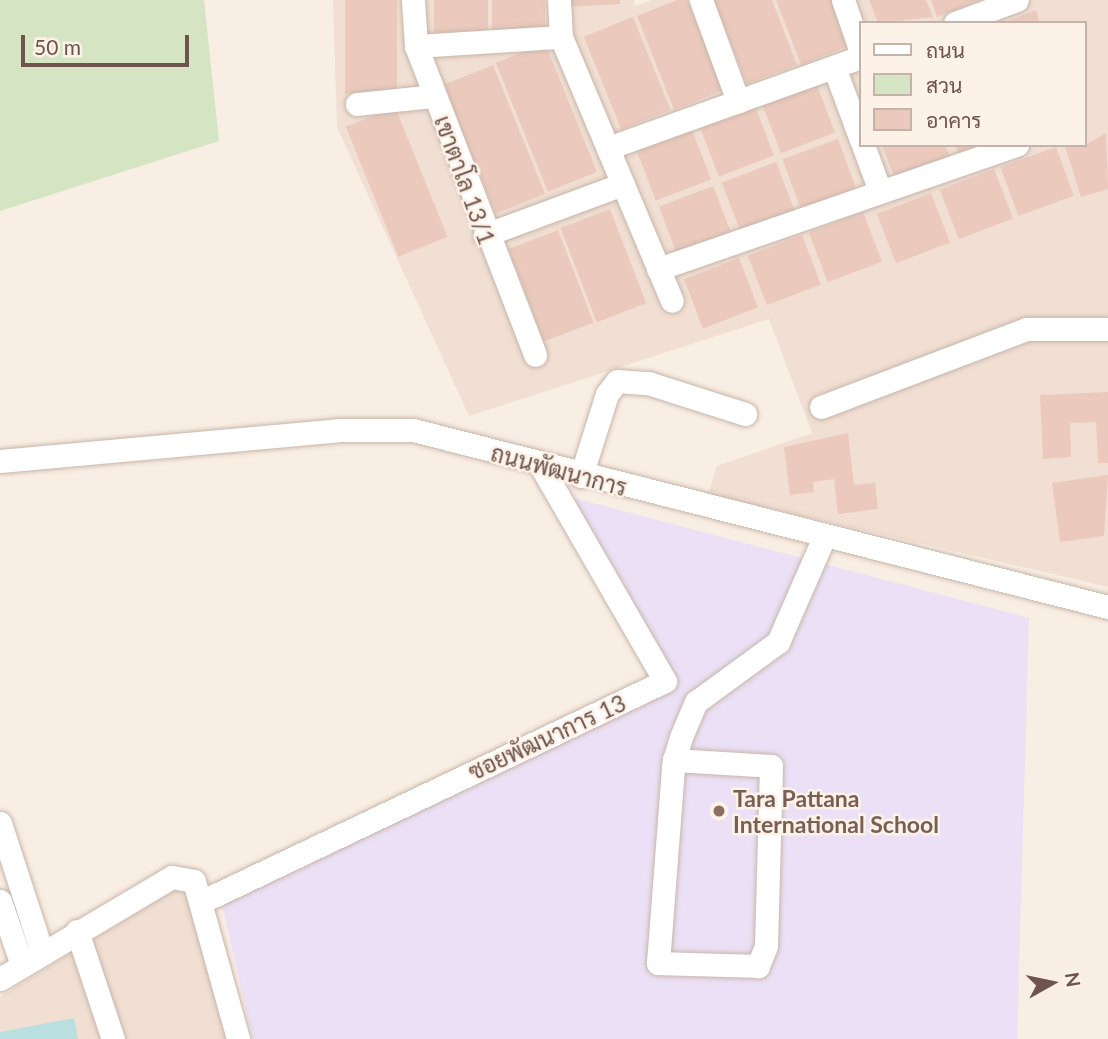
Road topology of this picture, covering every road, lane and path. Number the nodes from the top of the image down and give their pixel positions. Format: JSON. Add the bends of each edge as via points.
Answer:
{"nodes":[{"id":1,"x":413,"y":0,"type":"edge"},
{"id":2,"x":559,"y":0,"type":"edge"},
{"id":3,"x":701,"y":0,"type":"edge"},
{"id":4,"x":843,"y":0,"type":"edge"},
{"id":5,"x":1005,"y":2,"type":"edge"},
{"id":6,"x":960,"y":21,"type":"edge"},
{"id":7,"x":561,"y":37,"type":"junction"},
{"id":8,"x":415,"y":46,"type":"junction"},
{"id":9,"x":860,"y":51,"type":"edge"},
{"id":10,"x":860,"y":54,"type":"edge"},
{"id":11,"x":834,"y":66,"type":"junction"},
{"id":12,"x":434,"y":96,"type":"junction"},
{"id":13,"x":738,"y":101,"type":"junction"},
{"id":14,"x":358,"y":104,"type":"dead end"},
{"id":15,"x":860,"y":137,"type":"edge"},
{"id":16,"x":864,"y":147,"type":"edge"},
{"id":17,"x":1011,"y":147,"type":"edge"},
{"id":18,"x":608,"y":148,"type":"junction"},
{"id":19,"x":623,"y":184,"type":"junction"},
{"id":20,"x":880,"y":191,"type":"junction"},
{"id":21,"x":485,"y":235,"type":"junction"},
{"id":22,"x":658,"y":269,"type":"junction"},
{"id":23,"x":672,"y":301,"type":"dead end"},
{"id":24,"x":1108,"y":329,"type":"edge"},
{"id":25,"x":535,"y":355,"type":"dead end"},
{"id":26,"x":821,"y":407,"type":"dead end"},
{"id":27,"x":745,"y":414,"type":"dead end"},
{"id":28,"x":0,"y":461,"type":"edge"},
{"id":29,"x":541,"y":466,"type":"junction"},
{"id":30,"x":581,"y":476,"type":"junction"},
{"id":31,"x":824,"y":537,"type":"junction"},
{"id":32,"x":1108,"y":607,"type":"edge"},
{"id":33,"x":674,"y":760,"type":"junction"},
{"id":34,"x":0,"y":823,"type":"edge"},
{"id":35,"x":205,"y":900,"type":"junction"},
{"id":36,"x":0,"y":901,"type":"edge"},
{"id":37,"x":77,"y":931,"type":"junction"},
{"id":38,"x":42,"y":951,"type":"junction"},
{"id":39,"x":22,"y":965,"type":"junction"},
{"id":40,"x":0,"y":979,"type":"edge"},
{"id":41,"x":113,"y":1039,"type":"edge"},
{"id":42,"x":238,"y":1039,"type":"edge"}],
"edges":[{"from":1,"to":8,"type":"street","name":"เขาตาโล 13/1"},
{"from":2,"to":7,"type":"street"},
{"from":3,"to":13,"type":"street"},
{"from":4,"to":9,"type":"street"},
{"from":5,"to":6,"type":"street"},
{"from":7,"to":8,"type":"street"},
{"from":7,"to":18,"type":"street"},
{"from":8,"to":12,"type":"street","name":"เขาตาโล 13/1"},
{"from":10,"to":11,"type":"street"},
{"from":11,"to":13,"type":"street"},
{"from":11,"to":15,"type":"street"},
{"from":12,"to":14,"type":"street"},
{"from":12,"to":21,"type":"street","name":"เขาตาโล 13/1"},
{"from":13,"to":18,"type":"street"},
{"from":16,"to":20,"type":"street"},
{"from":17,"to":20,"type":"street"},
{"from":18,"to":19,"type":"street"},
{"from":19,"to":21,"type":"street"},
{"from":19,"to":22,"type":"street"},
{"from":20,"to":22,"type":"street"},
{"from":21,"to":25,"type":"street","name":"เขาตาโล 13/1"},
{"from":22,"to":23,"type":"street"},
{"from":24,"to":26,"type":"street","via":[[1026,329]]},
{"from":27,"to":30,"type":"street","via":[[648,383],[617,381],[607,394]]},
{"from":28,"to":29,"type":"street","name":"ถนนพัฒนาการ","via":[[339,430],[401,430]]},
{"from":29,"to":30,"type":"street","name":"ถนนพัฒนาการ"},
{"from":29,"to":35,"type":"street","name":"ซอยพัฒนาการ 13","via":[[665,681]]},
{"from":30,"to":31,"type":"street","name":"ถนนพัฒนาการ"},
{"from":31,"to":32,"type":"street","name":"ถนนพัฒนาการ"},
{"from":31,"to":33,"type":"street","via":[[778,642],[696,702]]},
{"from":33,"to":33,"type":"street","via":[[658,963],[758,966],[766,946],[771,766]]},
{"from":34,"to":38,"type":"street"},
{"from":35,"to":37,"type":"street","via":[[194,881],[172,877]]},
{"from":35,"to":42,"type":"street"},
{"from":36,"to":39,"type":"street"},
{"from":37,"to":38,"type":"street"},
{"from":37,"to":41,"type":"street"},
{"from":38,"to":39,"type":"street"},
{"from":39,"to":40,"type":"street"}]}
